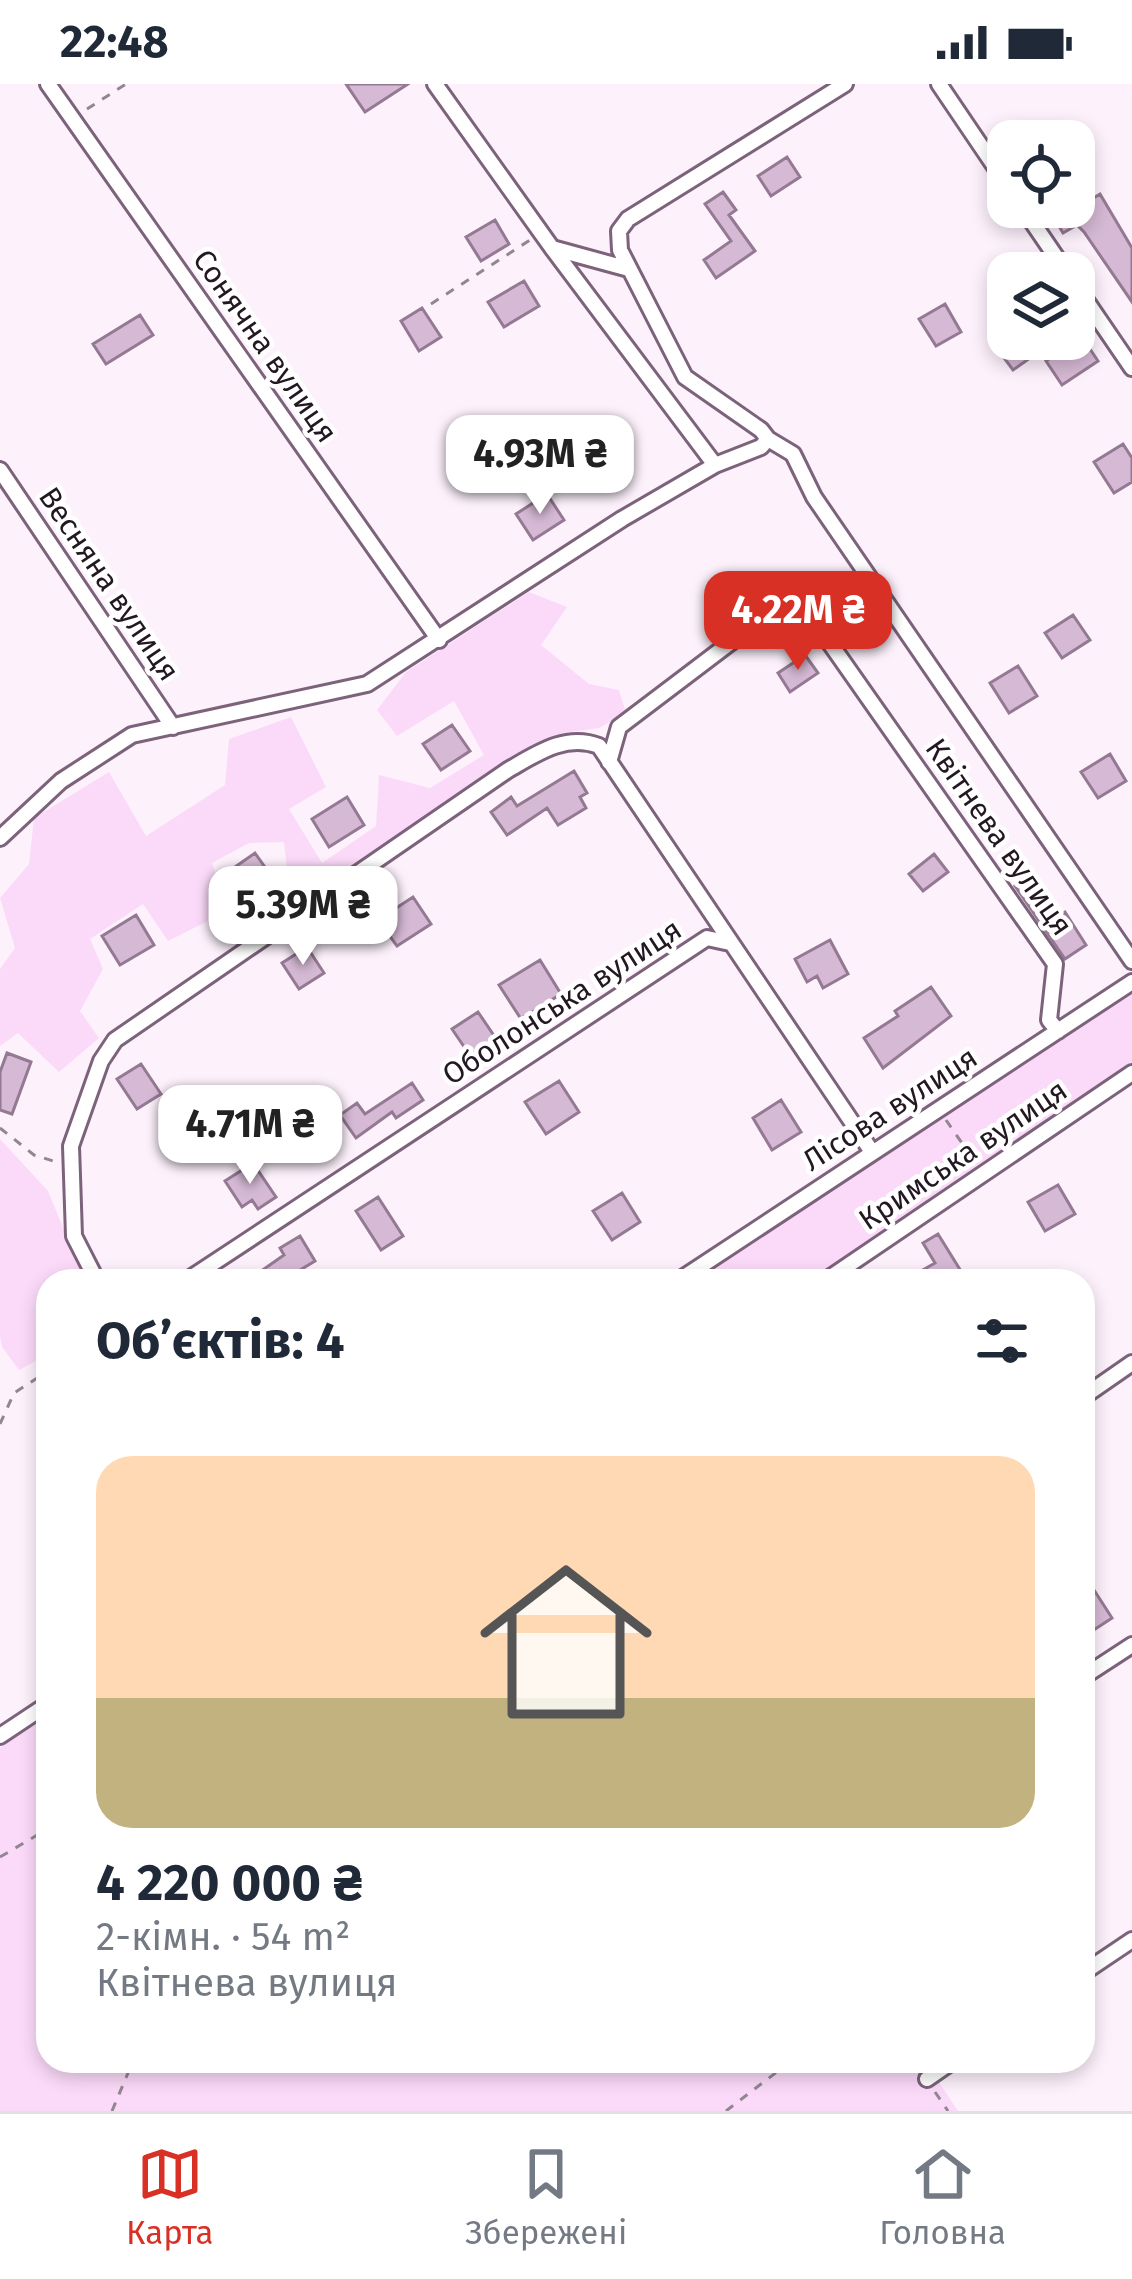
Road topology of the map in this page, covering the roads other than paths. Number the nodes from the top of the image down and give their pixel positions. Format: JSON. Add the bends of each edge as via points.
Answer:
{"nodes":[{"id":1,"x":48,"y":84,"type":"edge"},
{"id":2,"x":435,"y":84,"type":"edge"},
{"id":3,"x":938,"y":84,"type":"edge"},
{"id":4,"x":838,"y":86,"type":"edge"},
{"id":5,"x":987,"y":155,"type":"edge"},
{"id":6,"x":552,"y":248,"type":"junction"},
{"id":7,"x":629,"y":269,"type":"junction"},
{"id":8,"x":1095,"y":314,"type":"edge"},
{"id":9,"x":1132,"y":368,"type":"edge"},
{"id":10,"x":768,"y":439,"type":"junction"},
{"id":11,"x":715,"y":465,"type":"junction"},
{"id":12,"x":0,"y":470,"type":"edge"},
{"id":13,"x":439,"y":640,"type":"junction"},
{"id":14,"x":173,"y":727,"type":"junction"},
{"id":15,"x":609,"y":762,"type":"junction"},
{"id":16,"x":0,"y":838,"type":"edge"},
{"id":17,"x":730,"y":944,"type":"junction"},
{"id":18,"x":1132,"y":961,"type":"edge"},
{"id":19,"x":1132,"y":982,"type":"edge"},
{"id":20,"x":1058,"y":1031,"type":"junction"},
{"id":21,"x":1132,"y":1073,"type":"edge"},
{"id":22,"x":872,"y":1152,"type":"junction"},
{"id":23,"x":91,"y":1269,"type":"edge"},
{"id":24,"x":204,"y":1269,"type":"edge"},
{"id":25,"x":696,"y":1269,"type":"edge"},
{"id":26,"x":843,"y":1269,"type":"edge"},
{"id":27,"x":1132,"y":1363,"type":"edge"},
{"id":28,"x":1095,"y":1389,"type":"edge"},
{"id":29,"x":1132,"y":1645,"type":"edge"},
{"id":30,"x":1095,"y":1669,"type":"edge"},
{"id":31,"x":36,"y":1712,"type":"edge"},
{"id":32,"x":0,"y":1736,"type":"edge"},
{"id":33,"x":1132,"y":1940,"type":"edge"},
{"id":34,"x":1095,"y":1965,"type":"edge"},
{"id":35,"x":936,"y":2073,"type":"edge"},
{"id":36,"x":927,"y":2079,"type":"dead end"}],
"edges":[{"from":1,"to":13,"type":"street","name":"Сонячна вулиця"},
{"from":2,"to":6,"type":"street"},
{"from":3,"to":5,"type":"street"},
{"from":4,"to":7,"type":"street","via":[[628,219],[619,232]]},
{"from":6,"to":7,"type":"street"},
{"from":6,"to":11,"type":"street"},
{"from":7,"to":10,"type":"street","via":[[685,376]]},
{"from":8,"to":9,"type":"street"},
{"from":10,"to":11,"type":"street"},
{"from":10,"to":18,"type":"street","via":[[793,454],[814,497]]},
{"from":11,"to":13,"type":"street"},
{"from":12,"to":14,"type":"street","name":"Весняна вулиця"},
{"from":13,"to":14,"type":"street","via":[[367,684]]},
{"from":14,"to":16,"type":"street","via":[[132,735],[61,781]]},
{"from":15,"to":17,"type":"street","name":"Оболонська вулиця"},
{"from":15,"to":20,"type":"street","name":"Квітнева вулиця","via":[[619,728],[799,599],[1055,964],[1048,1020]]},
{"from":15,"to":23,"type":"street","via":[[586,741],[542,751],[115,1040],[71,1146],[74,1236]]},
{"from":17,"to":22,"type":"street","name":"Оболонська вулиця"},
{"from":17,"to":24,"type":"street","name":"Оболонська вулиця","via":[[707,938]]},
{"from":19,"to":20,"type":"street","name":"Лісова вулиця"},
{"from":20,"to":22,"type":"street","name":"Лісова вулиця"},
{"from":21,"to":26,"type":"street","name":"Кримська вулиця"},
{"from":22,"to":25,"type":"street","name":"Лісова вулиця"},
{"from":27,"to":28,"type":"street"},
{"from":29,"to":30,"type":"street"},
{"from":31,"to":32,"type":"street"},
{"from":33,"to":34,"type":"street"},
{"from":35,"to":36,"type":"street"}]}
